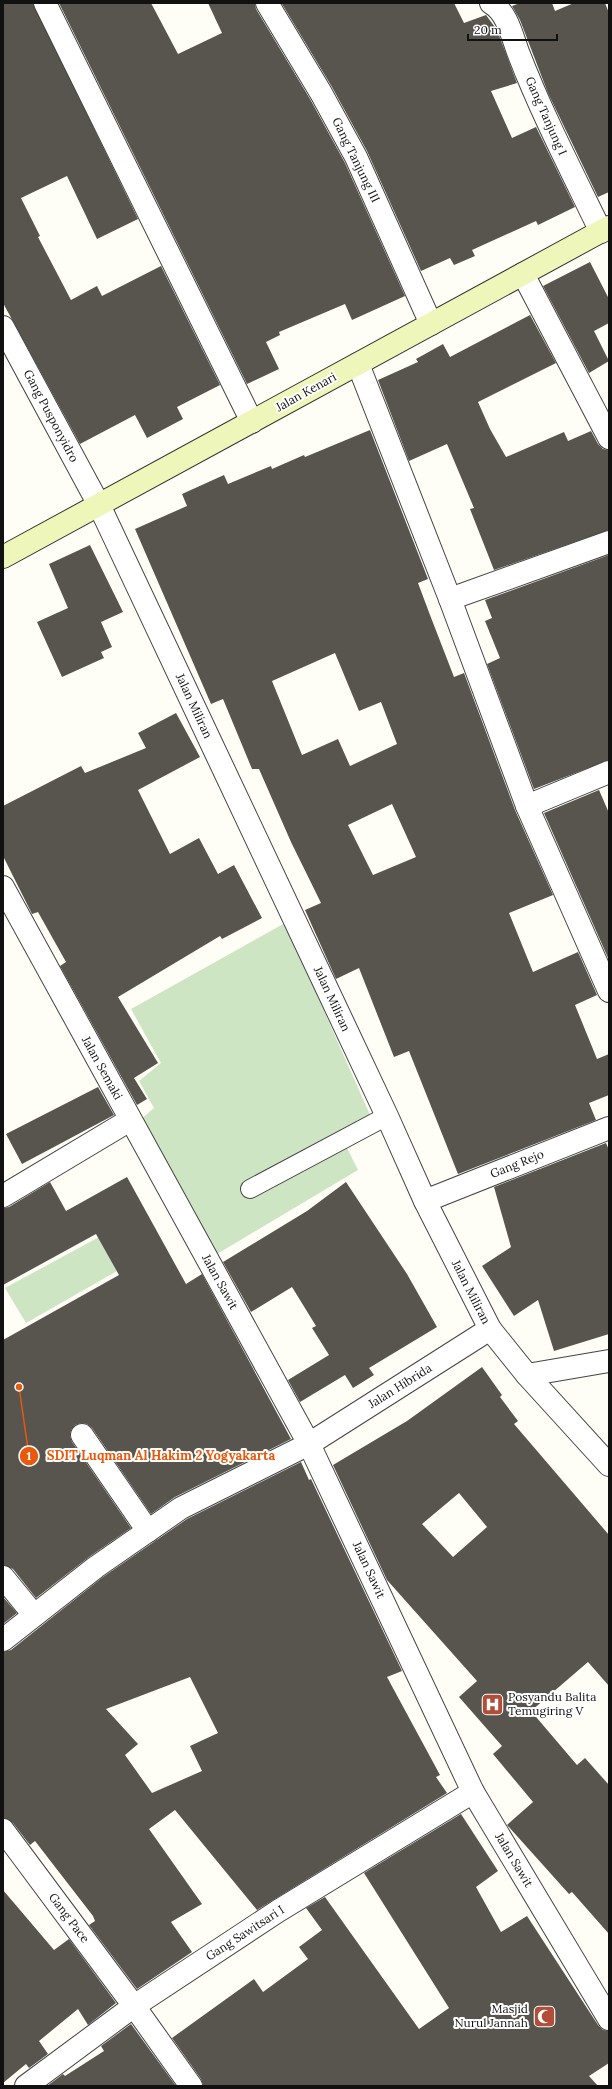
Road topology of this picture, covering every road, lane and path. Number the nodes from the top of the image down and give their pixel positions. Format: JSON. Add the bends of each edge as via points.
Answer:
{"nodes":[{"id":1,"x":45,"y":3,"type":"edge"},
{"id":2,"x":491,"y":3,"type":"edge"},
{"id":3,"x":271,"y":4,"type":"edge"},
{"id":4,"x":605,"y":229,"type":"edge"},
{"id":5,"x":523,"y":274,"type":"junction"},
{"id":6,"x":431,"y":324,"type":"junction"},
{"id":7,"x":3,"y":327,"type":"edge"},
{"id":8,"x":358,"y":364,"type":"junction"},
{"id":9,"x":252,"y":422,"type":"junction"},
{"id":10,"x":609,"y":438,"type":"edge"},
{"id":11,"x":99,"y":505,"type":"junction"},
{"id":12,"x":609,"y":542,"type":"edge"},
{"id":13,"x":3,"y":557,"type":"edge"},
{"id":14,"x":450,"y":599,"type":"junction"},
{"id":15,"x":609,"y":772,"type":"edge"},
{"id":16,"x":527,"y":806,"type":"junction"},
{"id":17,"x":3,"y":887,"type":"edge"},
{"id":18,"x":602,"y":958,"type":"edge"},
{"id":19,"x":609,"y":991,"type":"edge"},
{"id":20,"x":387,"y":1116,"type":"junction"},
{"id":21,"x":130,"y":1120,"type":"junction"},
{"id":22,"x":609,"y":1128,"type":"edge"},
{"id":23,"x":250,"y":1189,"type":"dead end"},
{"id":24,"x":3,"y":1196,"type":"edge"},
{"id":25,"x":425,"y":1201,"type":"junction"},
{"id":26,"x":490,"y":1329,"type":"junction"},
{"id":27,"x":609,"y":1361,"type":"edge"},
{"id":28,"x":527,"y":1375,"type":"junction"},
{"id":29,"x":82,"y":1435,"type":"dead end"},
{"id":30,"x":309,"y":1444,"type":"junction"},
{"id":31,"x":609,"y":1465,"type":"edge"},
{"id":32,"x":148,"y":1531,"type":"junction"},
{"id":33,"x":3,"y":1577,"type":"edge"},
{"id":34,"x":34,"y":1615,"type":"junction"},
{"id":35,"x":3,"y":1640,"type":"edge"},
{"id":36,"x":473,"y":1792,"type":"junction"},
{"id":37,"x":3,"y":1830,"type":"edge"},
{"id":38,"x":134,"y":2006,"type":"junction"},
{"id":39,"x":609,"y":2019,"type":"edge"},
{"id":40,"x":26,"y":2086,"type":"edge"},
{"id":41,"x":191,"y":2086,"type":"edge"}],
"edges":[{"from":1,"to":9,"type":"street"},
{"from":2,"to":4,"type":"street","name":"Gang Tanjung I","via":[[497,6],[507,23],[538,103]]},
{"from":3,"to":6,"type":"street","name":"Gang Tanjung III","via":[[356,157]]},
{"from":4,"to":5,"type":"main road","name":"Jalan Kenari"},
{"from":5,"to":6,"type":"main road","name":"Jalan Kenari"},
{"from":5,"to":10,"type":"street"},
{"from":6,"to":8,"type":"main road","name":"Jalan Kenari"},
{"from":7,"to":11,"type":"street","name":"Gang Pusponyidro"},
{"from":8,"to":9,"type":"main road","name":"Jalan Kenari"},
{"from":8,"to":14,"type":"street"},
{"from":9,"to":11,"type":"main road","name":"Jalan Kenari"},
{"from":11,"to":13,"type":"main road","name":"Jalan Kenari"},
{"from":11,"to":20,"type":"street","name":"Jalan Miliran"},
{"from":12,"to":14,"type":"street"},
{"from":14,"to":16,"type":"street"},
{"from":15,"to":16,"type":"street"},
{"from":16,"to":18,"type":"street"},
{"from":17,"to":21,"type":"street","name":"Jalan Semaki"},
{"from":18,"to":19,"type":"street"},
{"from":20,"to":23,"type":"lane"},
{"from":20,"to":25,"type":"street","name":"Jalan Miliran"},
{"from":21,"to":24,"type":"street"},
{"from":21,"to":30,"type":"street","name":"Jalan Sawit"},
{"from":22,"to":25,"type":"street","name":"Gang Rejo"},
{"from":25,"to":26,"type":"street","name":"Jalan Miliran"},
{"from":26,"to":28,"type":"street","name":"Jalan Miliran"},
{"from":26,"to":30,"type":"street","name":"Jalan Hibrida"},
{"from":27,"to":28,"type":"street"},
{"from":28,"to":31,"type":"street","name":"Jalan Miliran"},
{"from":29,"to":32,"type":"street"},
{"from":30,"to":32,"type":"street","name":"Jalan Hibrida","via":[[181,1508]]},
{"from":30,"to":36,"type":"street","name":"Jalan Sawit"},
{"from":32,"to":34,"type":"street","name":"Jalan Hibrida"},
{"from":33,"to":34,"type":"street"},
{"from":34,"to":35,"type":"street","name":"Jalan Hibrida"},
{"from":36,"to":38,"type":"street","name":"Gang Sawitsari I","via":[[278,1911]]},
{"from":36,"to":39,"type":"street","name":"Jalan Sawit"},
{"from":37,"to":38,"type":"street","name":"Gang Pace"},
{"from":38,"to":40,"type":"street","name":"Gang Sawitsari I"},
{"from":38,"to":41,"type":"street","name":"Gang Pace"}]}
